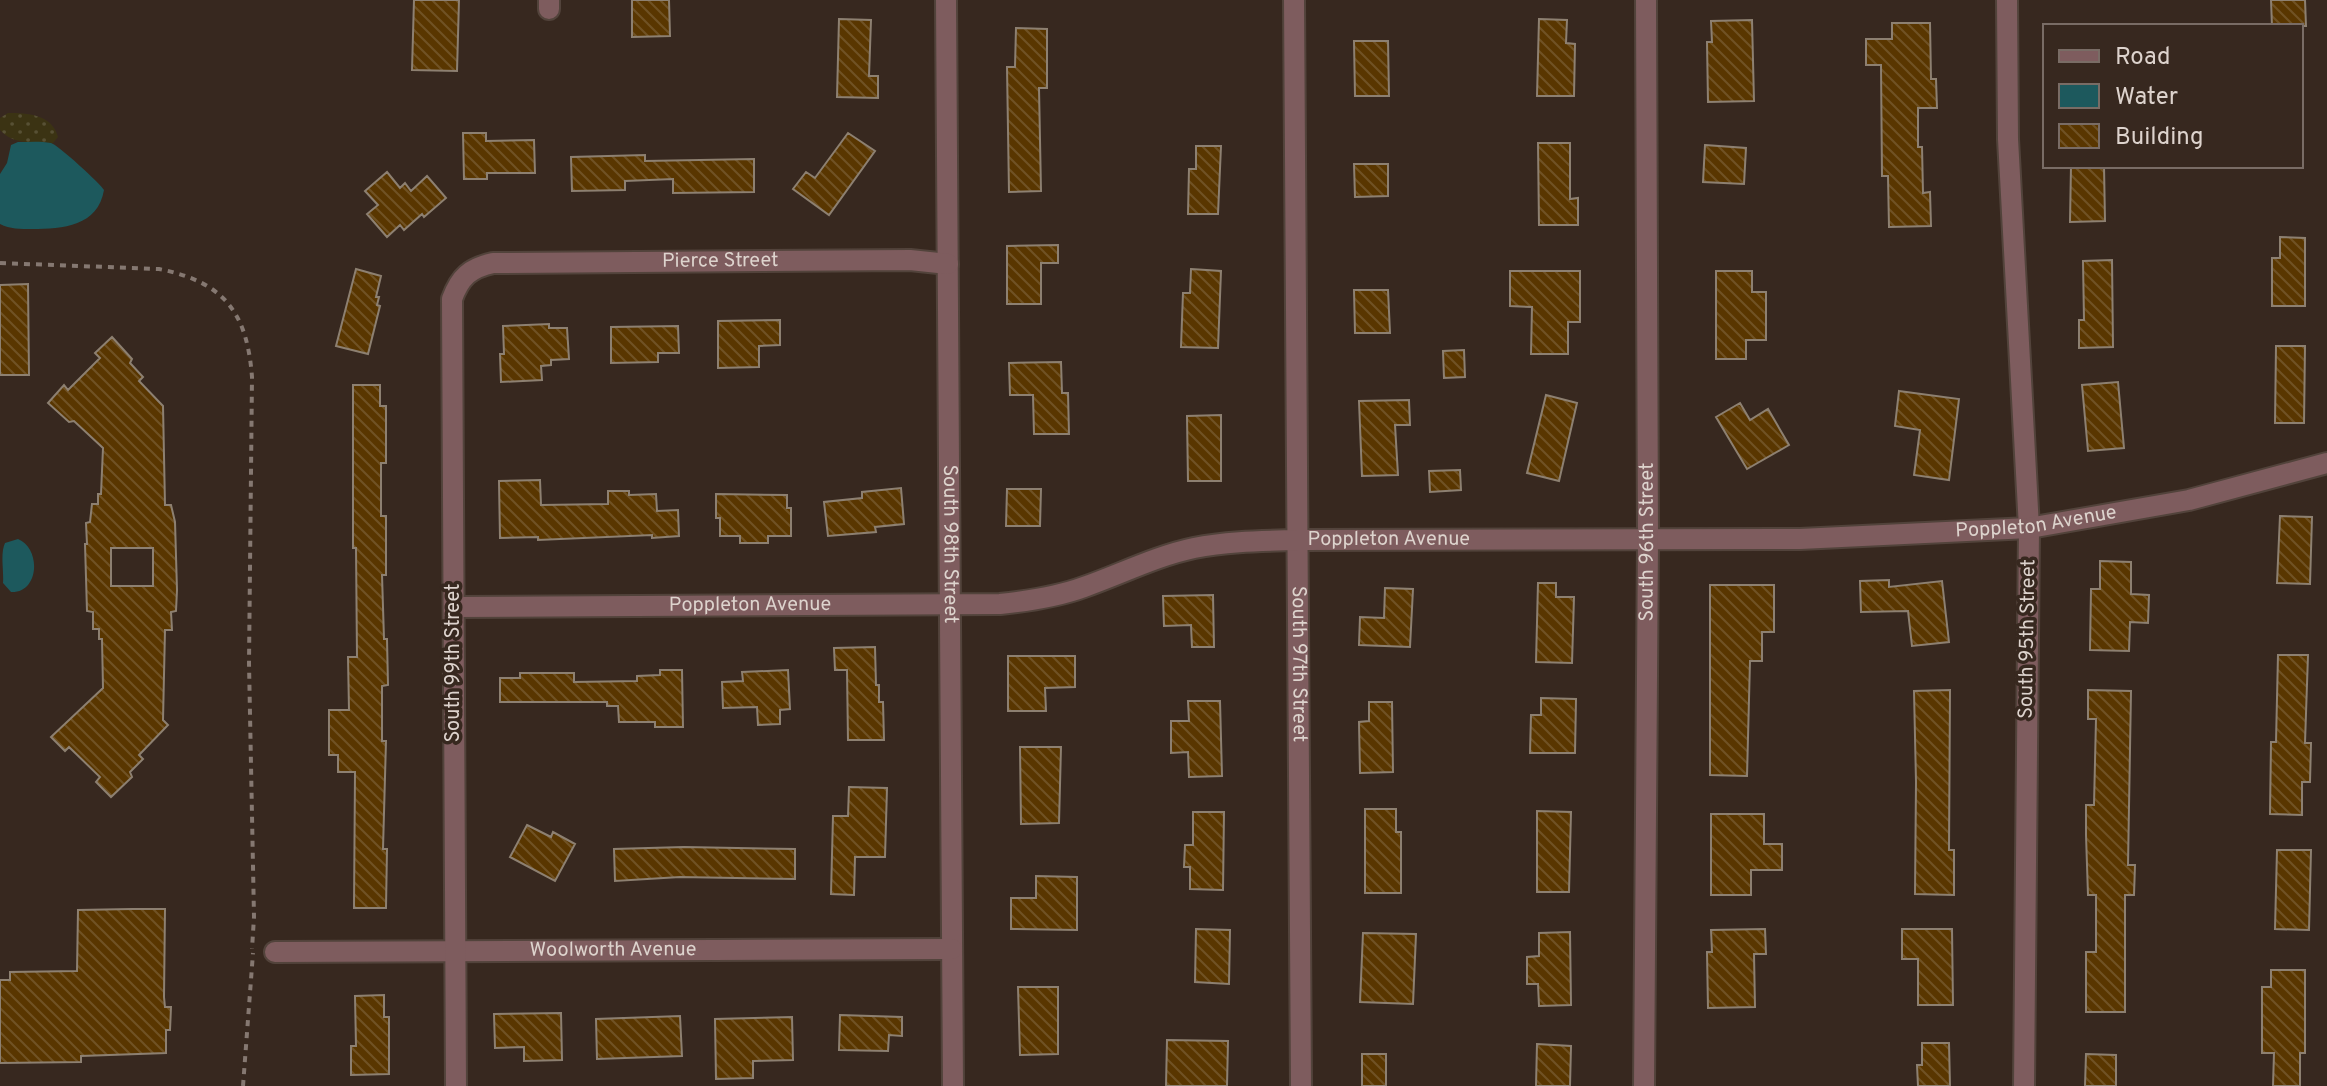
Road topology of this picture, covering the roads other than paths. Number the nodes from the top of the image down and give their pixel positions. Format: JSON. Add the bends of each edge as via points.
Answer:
{"nodes":[{"id":1,"x":946,"y":0,"type":"edge"},
{"id":2,"x":1294,"y":0,"type":"edge"},
{"id":3,"x":1646,"y":0,"type":"edge"},
{"id":4,"x":2007,"y":0,"type":"edge"},
{"id":5,"x":493,"y":263,"type":"joint"},
{"id":6,"x":948,"y":264,"type":"junction"},
{"id":7,"x":2327,"y":463,"type":"edge"},
{"id":8,"x":2029,"y":528,"type":"junction"},
{"id":9,"x":1298,"y":540,"type":"junction"},
{"id":10,"x":1648,"y":540,"type":"junction"},
{"id":11,"x":950,"y":605,"type":"junction"},
{"id":12,"x":454,"y":607,"type":"junction"},
{"id":13,"x":952,"y":949,"type":"junction"},
{"id":14,"x":455,"y":950,"type":"junction"},
{"id":15,"x":275,"y":952,"type":"road end"},
{"id":16,"x":456,"y":1086,"type":"edge"},
{"id":17,"x":953,"y":1086,"type":"edge"},
{"id":18,"x":1301,"y":1086,"type":"edge"},
{"id":19,"x":1644,"y":1086,"type":"edge"},
{"id":20,"x":2024,"y":1086,"type":"edge"}],
"edges":[{"from":1,"to":6,"type":"street","name":"South 98th Street"},
{"from":2,"to":9,"type":"street","name":"South 97th Street"},
{"from":3,"to":10,"type":"street","name":"South 96th Street"},
{"from":4,"to":8,"type":"street","name":"South 95th Street","via":[[2008,139]]},
{"from":5,"to":6,"type":"street","name":"Pierce Street"},
{"from":5,"to":12,"type":"street","name":"South 99th Street","via":[[468,272],[452,299]]},
{"from":6,"to":11,"type":"street","name":"South 98th Street"},
{"from":7,"to":8,"type":"street","name":"Poppleton Avenue","via":[[2189,500]]},
{"from":8,"to":10,"type":"street","name":"Poppleton Avenue"},
{"from":8,"to":20,"type":"street","name":"South 95th Street"},
{"from":9,"to":10,"type":"street","name":"Poppleton Avenue"},
{"from":9,"to":11,"type":"street","name":"Poppleton Avenue","via":[[1192,548],[1038,600]]},
{"from":9,"to":18,"type":"street","name":"South 97th Street"},
{"from":10,"to":19,"type":"street","name":"South 96th Street"},
{"from":11,"to":12,"type":"street","name":"Poppleton Avenue"},
{"from":11,"to":13,"type":"street","name":"South 98th Street"},
{"from":12,"to":14,"type":"street","name":"South 99th Street"},
{"from":13,"to":14,"type":"street","name":"Woolworth Avenue"},
{"from":13,"to":17,"type":"street","name":"South 98th Street"},
{"from":14,"to":15,"type":"street","name":"Woolworth Avenue"},
{"from":14,"to":16,"type":"street","name":"South 99th Street"}]}
